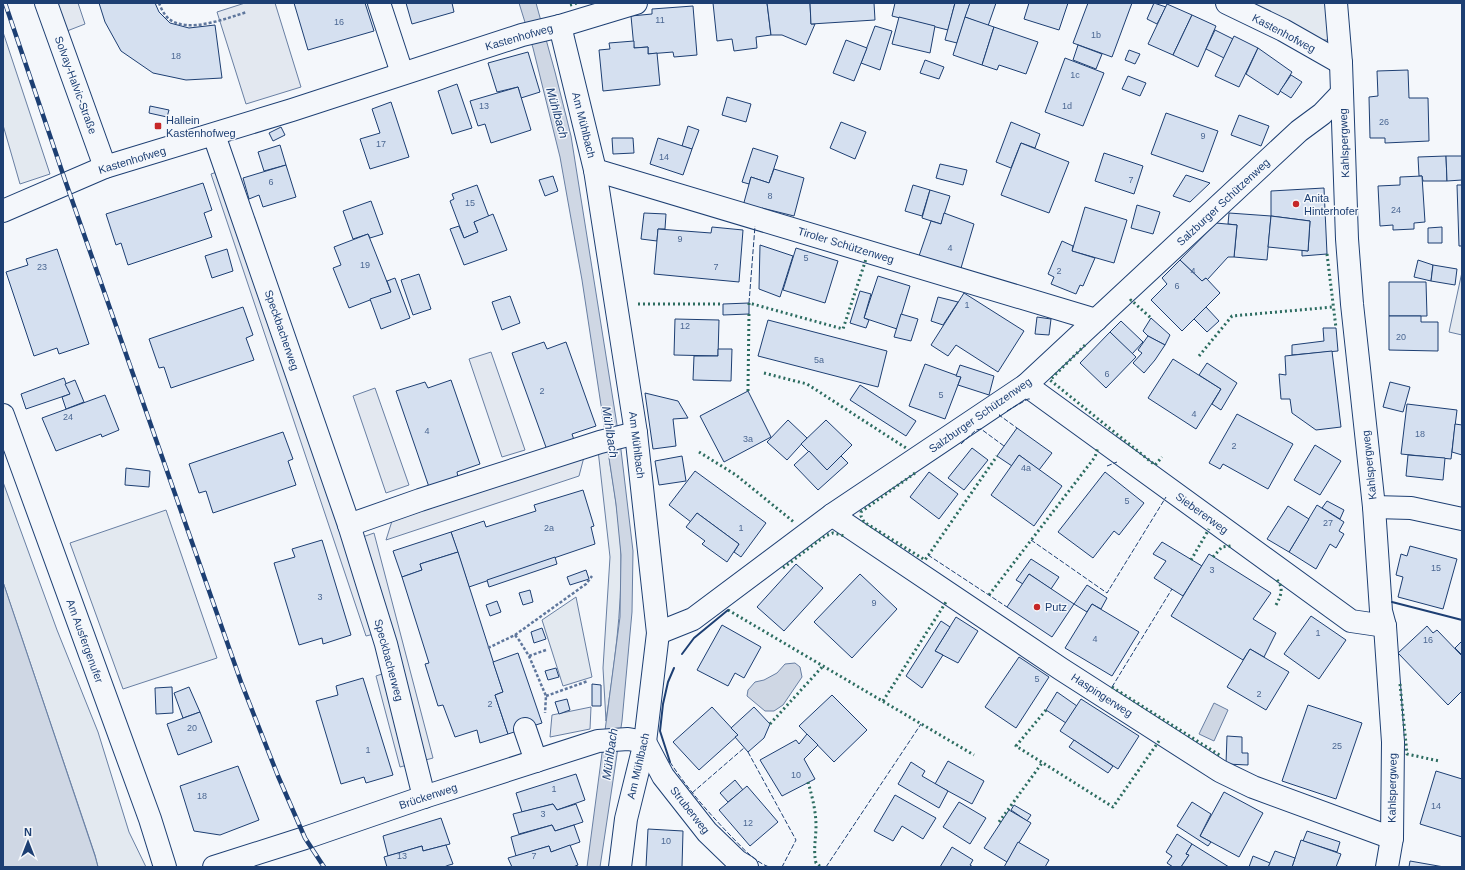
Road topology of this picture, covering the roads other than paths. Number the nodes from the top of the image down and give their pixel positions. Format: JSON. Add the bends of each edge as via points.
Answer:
{"nodes":[{"id":1,"x":46,"y":3,"type":"edge"},
{"id":2,"x":379,"y":3,"type":"edge"},
{"id":3,"x":636,"y":3,"type":"edge"},
{"id":4,"x":1227,"y":3,"type":"edge"},
{"id":5,"x":1336,"y":3,"type":"edge"},
{"id":6,"x":552,"y":27,"type":"junction"},
{"id":7,"x":1341,"y":64,"type":"junction"},
{"id":8,"x":402,"y":73,"type":"junction"},
{"id":9,"x":1342,"y":93,"type":"junction"},
{"id":10,"x":214,"y":135,"type":"junction"},
{"id":11,"x":105,"y":167,"type":"junction"},
{"id":12,"x":595,"y":170,"type":"junction"},
{"id":13,"x":3,"y":211,"type":"edge"},
{"id":14,"x":1096,"y":320,"type":"junction"},
{"id":15,"x":1026,"y":385,"type":"junction"},
{"id":16,"x":3,"y":415,"type":"edge"},
{"id":17,"x":629,"y":434,"type":"junction"},
{"id":18,"x":1374,"y":507,"type":"junction"},
{"id":19,"x":832,"y":515,"type":"junction"},
{"id":20,"x":1462,"y":519,"type":"edge"},
{"id":21,"x":349,"y":525,"type":"junction"},
{"id":22,"x":1385,"y":626,"type":"junction"},
{"id":23,"x":658,"y":633,"type":"junction"},
{"id":24,"x":535,"y":724,"type":"road end"},
{"id":25,"x":637,"y":741,"type":"junction"},
{"id":26,"x":536,"y":761,"type":"junction"},
{"id":27,"x":424,"y":797,"type":"junction"},
{"id":28,"x":1392,"y":838,"type":"junction"},
{"id":29,"x":165,"y":867,"type":"edge"},
{"id":30,"x":214,"y":867,"type":"edge"},
{"id":31,"x":620,"y":867,"type":"edge"},
{"id":32,"x":747,"y":867,"type":"edge"},
{"id":33,"x":1387,"y":867,"type":"edge"}],
"edges":[{"from":1,"to":11,"type":"street","name":"Solvay-Halvic-Straße"},
{"from":2,"to":8,"type":"street"},
{"from":3,"to":6,"type":"street","name":"Kastenhofweg"},
{"from":4,"to":7,"type":"street","name":"Kastenhofweg","via":[[1283,30]]},
{"from":5,"to":7,"type":"street","name":"Kahlspergweg"},
{"from":6,"to":8,"type":"street","name":"Kastenhofweg"},
{"from":6,"to":12,"type":"street","name":"Am Mühlbach"},
{"from":7,"to":9,"type":"street","name":"Kahlspergweg"},
{"from":8,"to":10,"type":"street","name":"Kastenhofweg"},
{"from":9,"to":14,"type":"street","name":"Salzburger Schützenweg"},
{"from":9,"to":18,"type":"street","name":"Kahlspergweg","via":[[1352,304]]},
{"from":10,"to":11,"type":"street","name":"Kastenhofweg"},
{"from":10,"to":21,"type":"street","name":"Speckbacherweg"},
{"from":11,"to":13,"type":"street","name":"Kastenhofweg"},
{"from":12,"to":14,"type":"street","name":"Tiroler Schützenweg"},
{"from":12,"to":17,"type":"street","name":"Am Mühlbach"},
{"from":14,"to":15,"type":"street","name":"Salzburger Schützenweg"},
{"from":15,"to":19,"type":"street","name":"Salzburger Schützenweg"},
{"from":15,"to":22,"type":"street","name":"Siebererweg","via":[[1351,622]]},
{"from":16,"to":29,"type":"street","name":"Am Ausfergenufer","via":[[150,819]]},
{"from":17,"to":21,"type":"street"},
{"from":17,"to":23,"type":"street","name":"Am Mühlbach"},
{"from":18,"to":20,"type":"street","via":[[1411,508]]},
{"from":18,"to":22,"type":"street","name":"Kahlspergweg","via":[[1381,611]]},
{"from":19,"to":23,"type":"street","name":"Salzburger Schützenweg","via":[[693,619]]},
{"from":19,"to":28,"type":"street","name":"Haspingerweg","via":[[1061,669],[1220,771],[1259,789]]},
{"from":21,"to":27,"type":"street","name":"Speckbacherweg","via":[[386,644]]},
{"from":22,"to":28,"type":"street","name":"Kahlspergweg","via":[[1393,742]]},
{"from":23,"to":25,"type":"street","name":"Am Mühlbach"},
{"from":24,"to":26,"type":"street"},
{"from":25,"to":26,"type":"street","name":"Brückenweg","via":[[598,741]]},
{"from":25,"to":31,"type":"street","name":"Am Mühlbach"},
{"from":25,"to":32,"type":"street","name":"Struberweg","via":[[707,832],[737,861]]},
{"from":26,"to":27,"type":"street","name":"Brückenweg"},
{"from":27,"to":30,"type":"street","name":"Brückenweg"},
{"from":28,"to":33,"type":"street","name":"Kahlspergweg"}]}
